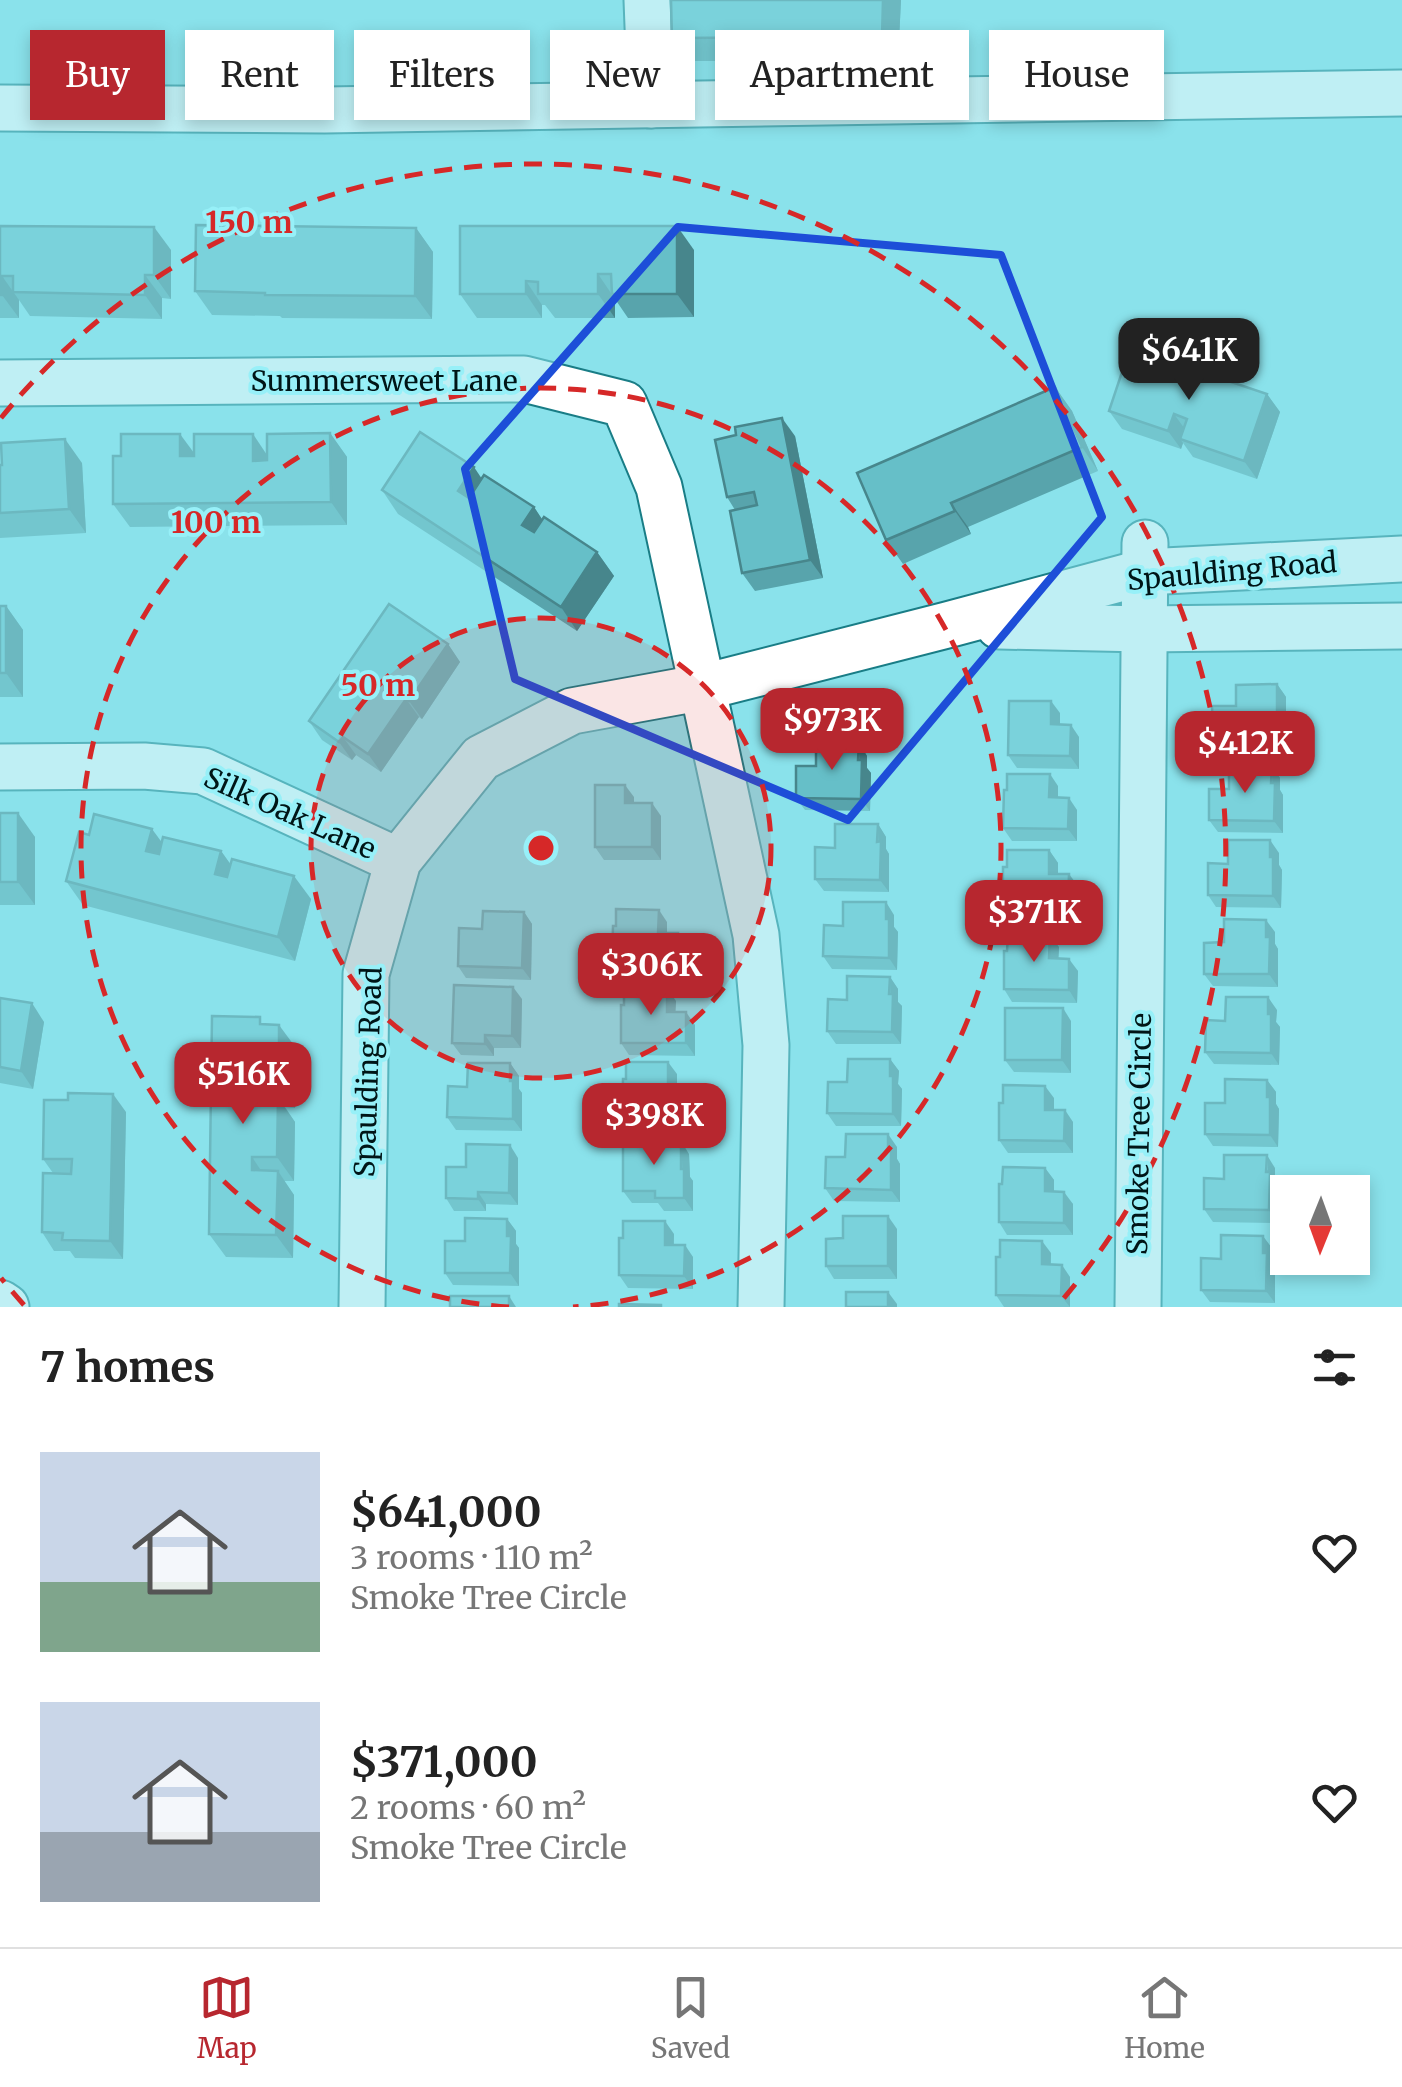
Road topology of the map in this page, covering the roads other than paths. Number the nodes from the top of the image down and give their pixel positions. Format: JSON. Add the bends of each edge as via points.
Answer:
{"nodes":[{"id":1,"x":647,"y":0,"type":"edge"},
{"id":2,"x":648,"y":30,"type":"edge"},
{"id":3,"x":1402,"y":93,"type":"edge"},
{"id":4,"x":695,"y":104,"type":"edge"},
{"id":5,"x":550,"y":107,"type":"edge"},
{"id":6,"x":0,"y":108,"type":"edge"},
{"id":7,"x":0,"y":383,"type":"edge"},
{"id":8,"x":1145,"y":556,"type":"junction"},
{"id":9,"x":1402,"y":559,"type":"edge"},
{"id":10,"x":947,"y":625,"type":"junction"},
{"id":11,"x":1402,"y":626,"type":"edge"},
{"id":12,"x":1144,"y":629,"type":"junction"},
{"id":13,"x":704,"y":687,"type":"junction"},
{"id":14,"x":0,"y":767,"type":"edge"},
{"id":15,"x":398,"y":861,"type":"junction"},
{"id":16,"x":362,"y":1307,"type":"edge"},
{"id":17,"x":761,"y":1307,"type":"edge"},
{"id":18,"x":1138,"y":1307,"type":"edge"}],
"edges":[{"from":1,"to":2,"type":"street"},
{"from":3,"to":4,"type":"street"},
{"from":5,"to":6,"type":"street"},
{"from":7,"to":13,"type":"street","name":"Summersweet Lane","via":[[524,379],[624,404],[659,488]]},
{"from":8,"to":9,"type":"street","name":"Spaulding Road"},
{"from":8,"to":10,"type":"street","name":"Spaulding Road"},
{"from":8,"to":12,"type":"street","name":"Smoke Tree Circle"},
{"from":10,"to":12,"type":"street","name":"Spaulding Road"},
{"from":10,"to":13,"type":"street","name":"Spaulding Road"},
{"from":11,"to":12,"type":"street","name":"Spaulding Road"},
{"from":12,"to":18,"type":"street","name":"Smoke Tree Circle"},
{"from":13,"to":15,"type":"street","name":"Spaulding Road","via":[[572,711],[480,758]]},
{"from":13,"to":17,"type":"street","name":"Summersweet Lane","via":[[756,935],[766,1045]]},
{"from":14,"to":15,"type":"street","name":"Silk Oak Lane","via":[[203,771]]},
{"from":15,"to":16,"type":"street","name":"Spaulding Road","via":[[366,974]]}]}
